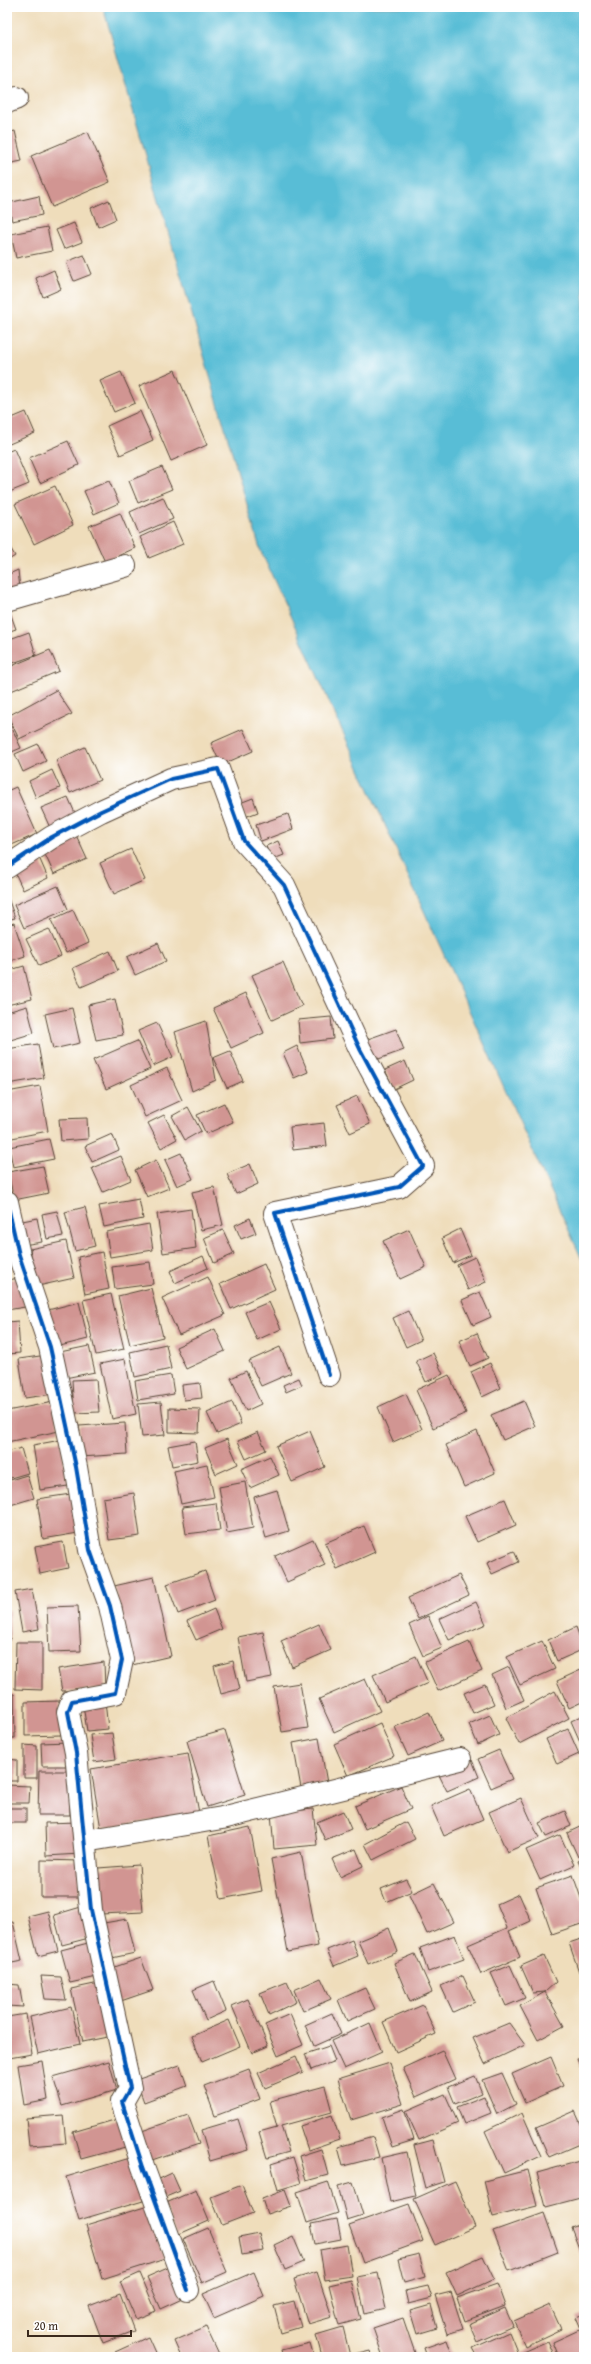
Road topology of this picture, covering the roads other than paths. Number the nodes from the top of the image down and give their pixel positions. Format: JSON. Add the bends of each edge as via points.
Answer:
{"nodes":[{"id":1,"x":125,"y":566,"type":"dead end"},
{"id":2,"x":7,"y":600,"type":"edge"},
{"id":3,"x":7,"y":867,"type":"edge"},
{"id":4,"x":7,"y":1202,"type":"edge"},
{"id":5,"x":329,"y":1375,"type":"dead end"},
{"id":6,"x":460,"y":1759,"type":"dead end"},
{"id":7,"x":85,"y":1841,"type":"junction"},
{"id":8,"x":188,"y":2290,"type":"dead end"}],
"edges":[{"from":1,"to":2,"type":"street"},
{"from":3,"to":5,"type":"street","via":[[52,837],[101,811],[171,779],[218,769],[244,841],[284,884],[360,1049],[423,1166],[399,1187],[275,1213]]},
{"from":4,"to":7,"type":"street","via":[[19,1255],[50,1347],[76,1467],[90,1550],[110,1606],[122,1660],[114,1693],[72,1701],[68,1712],[76,1753]]},
{"from":6,"to":7,"type":"street","via":[[222,1818]]},
{"from":7,"to":8,"type":"street","via":[[91,1910],[130,2088],[122,2102],[142,2167]]}]}
